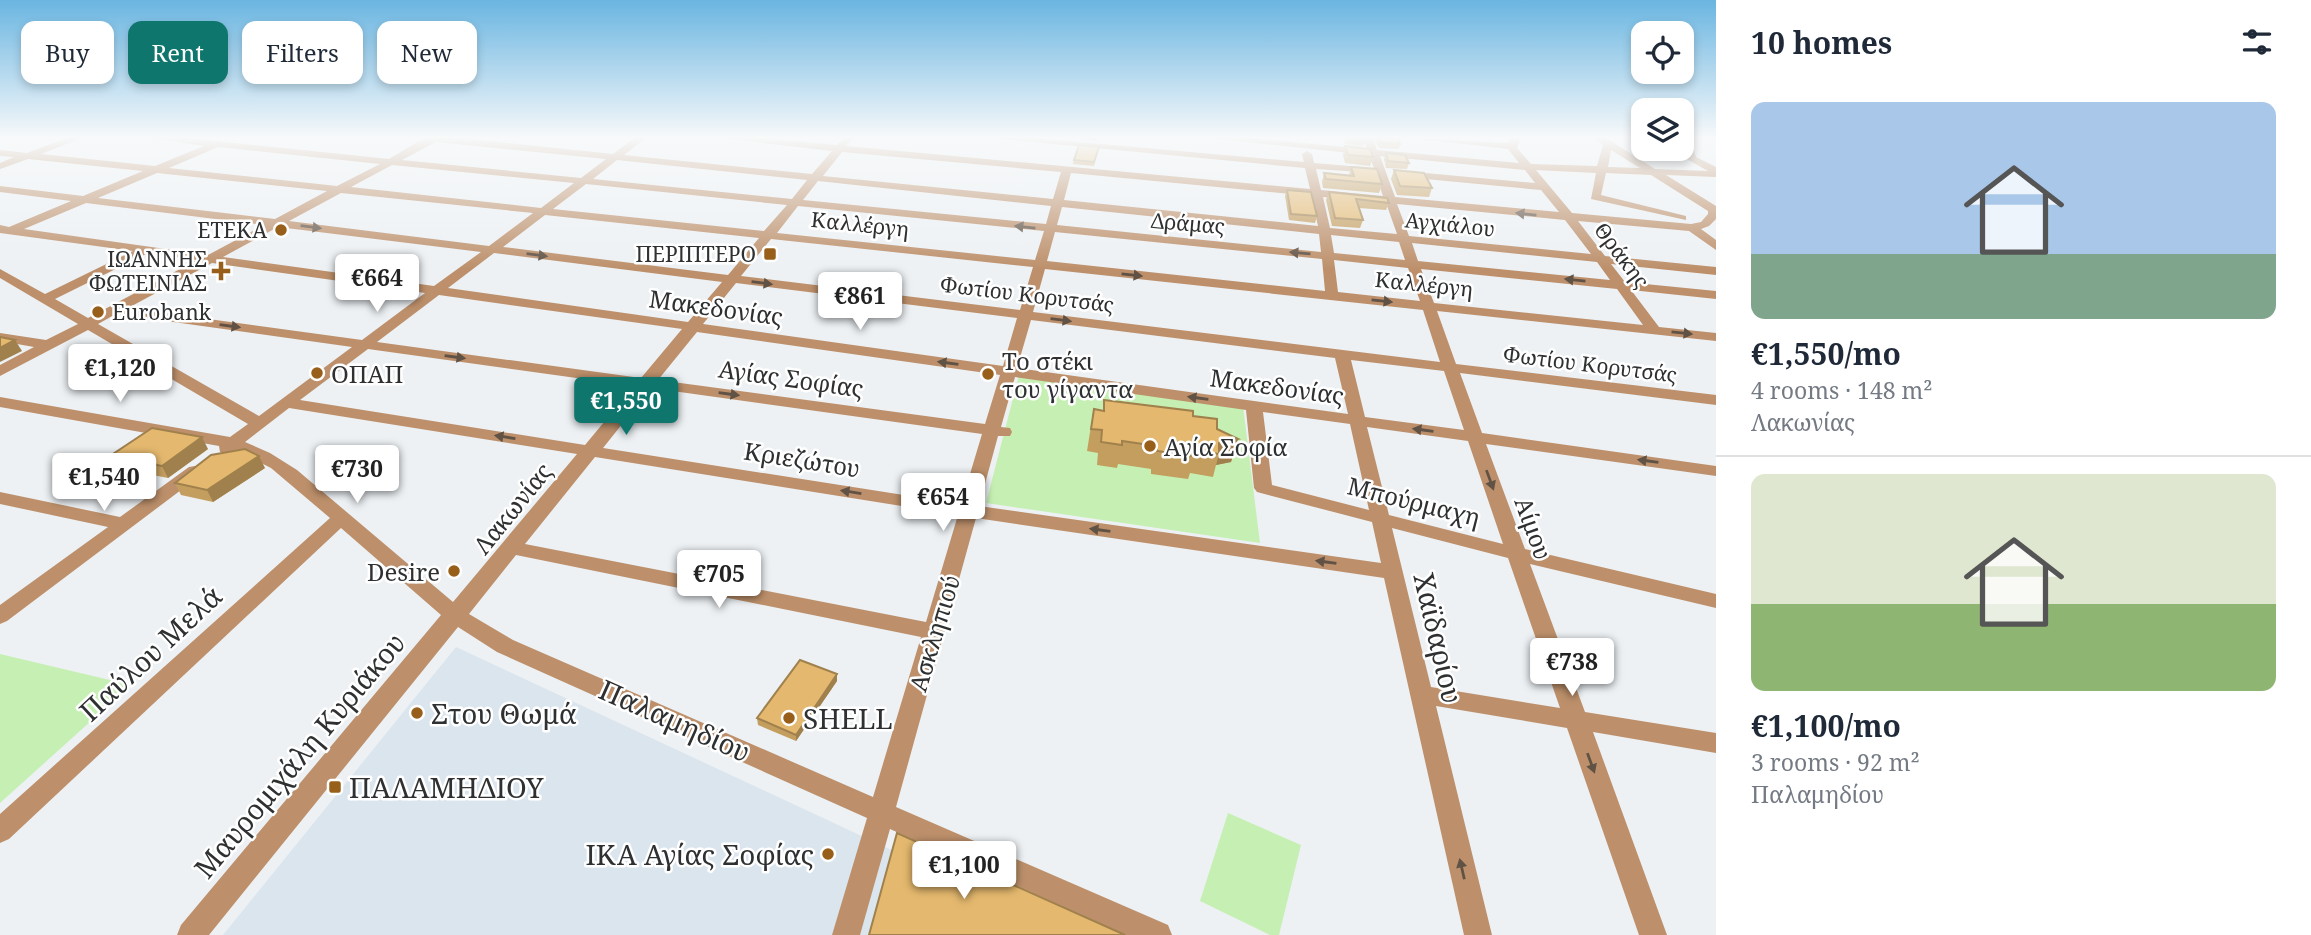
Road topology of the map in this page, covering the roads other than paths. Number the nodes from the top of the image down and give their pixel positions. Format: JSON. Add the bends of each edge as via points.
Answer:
{"nodes":[{"id":1,"x":127,"y":182,"type":"edge"},
{"id":2,"x":261,"y":182,"type":"edge"},
{"id":3,"x":353,"y":182,"type":"edge"},
{"id":4,"x":582,"y":182,"type":"edge"},
{"id":5,"x":589,"y":182,"type":"edge"},
{"id":6,"x":812,"y":182,"type":"edge"},
{"id":7,"x":850,"y":182,"type":"edge"},
{"id":8,"x":1064,"y":182,"type":"edge"},
{"id":9,"x":1183,"y":182,"type":"edge"},
{"id":10,"x":1314,"y":182,"type":"edge"},
{"id":11,"x":1384,"y":182,"type":"edge"},
{"id":12,"x":1486,"y":182,"type":"edge"},
{"id":13,"x":1541,"y":182,"type":"edge"},
{"id":14,"x":1599,"y":182,"type":"edge"},
{"id":15,"x":1668,"y":182,"type":"edge"},
{"id":16,"x":1545,"y":187,"type":"junction"},
{"id":17,"x":0,"y":188,"type":"edge"},
{"id":18,"x":337,"y":190,"type":"junction"},
{"id":19,"x":1317,"y":195,"type":"junction"},
{"id":20,"x":86,"y":199,"type":"junction"},
{"id":21,"x":1391,"y":201,"type":"junction"},
{"id":22,"x":794,"y":203,"type":"junction"},
{"id":23,"x":1058,"y":203,"type":"junction"},
{"id":24,"x":1715,"y":211,"type":"edge"},
{"id":25,"x":542,"y":213,"type":"junction"},
{"id":26,"x":1571,"y":219,"type":"junction"},
{"id":27,"x":277,"y":223,"type":"junction"},
{"id":28,"x":1710,"y":225,"type":"edge"},
{"id":29,"x":1692,"y":228,"type":"junction"},
{"id":30,"x":1050,"y":229,"type":"junction"},
{"id":31,"x":1325,"y":231,"type":"junction"},
{"id":32,"x":4,"y":232,"type":"edge"},
{"id":33,"x":767,"y":234,"type":"junction"},
{"id":34,"x":1404,"y":238,"type":"junction"},
{"id":35,"x":1716,"y":246,"type":"edge"},
{"id":36,"x":493,"y":249,"type":"junction"},
{"id":37,"x":145,"y":250,"type":"junction"},
{"id":38,"x":1327,"y":256,"type":"junction"},
{"id":39,"x":209,"y":259,"type":"junction"},
{"id":40,"x":1601,"y":259,"type":"junction"},
{"id":41,"x":1413,"y":264,"type":"junction"},
{"id":42,"x":1040,"y":265,"type":"junction"},
{"id":43,"x":1716,"y":271,"type":"edge"},
{"id":44,"x":0,"y":273,"type":"edge"},
{"id":45,"x":732,"y":279,"type":"junction"},
{"id":46,"x":1619,"y":285,"type":"junction"},
{"id":47,"x":438,"y":291,"type":"junction"},
{"id":48,"x":1716,"y":295,"type":"edge"},
{"id":49,"x":1332,"y":296,"type":"junction"},
{"id":50,"x":45,"y":299,"type":"junction"},
{"id":51,"x":1428,"y":306,"type":"junction"},
{"id":52,"x":113,"y":310,"type":"junction"},
{"id":53,"x":1025,"y":315,"type":"junction"},
{"id":54,"x":88,"y":324,"type":"junction"},
{"id":55,"x":692,"y":327,"type":"junction"},
{"id":56,"x":1654,"y":330,"type":"junction"},
{"id":57,"x":0,"y":337,"type":"edge"},
{"id":58,"x":1716,"y":337,"type":"edge"},
{"id":59,"x":365,"y":344,"type":"junction"},
{"id":60,"x":48,"y":345,"type":"junction"},
{"id":61,"x":1342,"y":354,"type":"junction"},
{"id":62,"x":1450,"y":368,"type":"junction"},
{"id":63,"x":0,"y":371,"type":"edge"},
{"id":64,"x":1010,"y":371,"type":"junction"},
{"id":65,"x":646,"y":383,"type":"junction"},
{"id":66,"x":1716,"y":400,"type":"edge"},
{"id":67,"x":0,"y":402,"type":"edge"},
{"id":68,"x":286,"y":403,"type":"junction"},
{"id":69,"x":1254,"y":406,"type":"junction"},
{"id":70,"x":1358,"y":420,"type":"junction"},
{"id":71,"x":259,"y":423,"type":"junction"},
{"id":72,"x":999,"y":431,"type":"junction"},
{"id":73,"x":1475,"y":437,"type":"junction"},
{"id":74,"x":233,"y":443,"type":"junction"},
{"id":75,"x":590,"y":451,"type":"junction"},
{"id":76,"x":1716,"y":471,"type":"edge"},
{"id":77,"x":0,"y":498,"type":"edge"},
{"id":78,"x":969,"y":511,"type":"junction"},
{"id":79,"x":341,"y":518,"type":"junction"},
{"id":80,"x":1381,"y":519,"type":"junction"},
{"id":81,"x":124,"y":524,"type":"junction"},
{"id":82,"x":511,"y":548,"type":"junction"},
{"id":83,"x":1517,"y":554,"type":"junction"},
{"id":84,"x":1393,"y":572,"type":"junction"},
{"id":85,"x":1716,"y":601,"type":"edge"},
{"id":86,"x":0,"y":616,"type":"edge"},
{"id":87,"x":454,"y":616,"type":"junction"},
{"id":88,"x":935,"y":632,"type":"junction"},
{"id":89,"x":1422,"y":695,"type":"junction"},
{"id":90,"x":1577,"y":722,"type":"junction"},
{"id":91,"x":1716,"y":743,"type":"edge"},
{"id":92,"x":880,"y":810,"type":"junction"},
{"id":93,"x":0,"y":831,"type":"edge"},
{"id":94,"x":191,"y":935,"type":"edge"},
{"id":95,"x":846,"y":935,"type":"edge"},
{"id":96,"x":1158,"y":935,"type":"edge"},
{"id":97,"x":1478,"y":935,"type":"edge"},
{"id":98,"x":1653,"y":935,"type":"edge"}],
"edges":[{"from":1,"to":20,"type":"street"},
{"from":2,"to":18,"type":"street","name":"Καλλέργη"},
{"from":3,"to":18,"type":"street"},
{"from":4,"to":25,"type":"street"},
{"from":5,"to":22,"type":"street","name":"Δράμας"},
{"from":6,"to":22,"type":"street","name":"Λακωνίας"},
{"from":7,"to":23,"type":"street","name":"Αγχιάλου"},
{"from":8,"to":23,"type":"street","name":"Ασκληπιού"},
{"from":9,"to":19,"type":"street"},
{"from":10,"to":19,"type":"street"},
{"from":11,"to":21,"type":"street","name":"Αίμου"},
{"from":12,"to":16,"type":"street"},
{"from":13,"to":16,"type":"street","name":"Θράκης"},
{"from":14,"to":28,"type":"street","via":[[1595,197]]},
{"from":15,"to":24,"type":"street"},
{"from":16,"to":26,"type":"street","name":"Θράκης"},
{"from":17,"to":20,"type":"street","name":"Φωτίου Κορυτσάς"},
{"from":18,"to":25,"type":"street","name":"Καλλέργη"},
{"from":18,"to":27,"type":"street"},
{"from":19,"to":21,"type":"street"},
{"from":19,"to":31,"type":"street"},
{"from":20,"to":27,"type":"street","name":"Φωτίου Κορυτσάς"},
{"from":20,"to":32,"type":"street"},
{"from":26,"to":21,"type":"street","one_way":true},
{"from":21,"to":34,"type":"street","name":"Αίμου"},
{"from":30,"to":22,"type":"street","name":"Δράμας","one_way":true},
{"from":22,"to":33,"type":"street","name":"Λακωνίας"},
{"from":23,"to":30,"type":"street","name":"Ασκληπιού"},
{"from":23,"to":31,"type":"street","name":"Αγχιάλου"},
{"from":24,"to":28,"type":"street"},
{"from":25,"to":33,"type":"street","name":"Καλλέργη"},
{"from":25,"to":36,"type":"street"},
{"from":26,"to":29,"type":"street"},
{"from":26,"to":40,"type":"street","name":"Θράκης"},
{"from":27,"to":36,"type":"street","name":"Φωτίου Κορυτσάς","one_way":true},
{"from":27,"to":39,"type":"street"},
{"from":28,"to":29,"type":"street"},
{"from":29,"to":35,"type":"street"},
{"from":38,"to":30,"type":"street","name":"Δράμας","one_way":true},
{"from":30,"to":42,"type":"street","name":"Ασκληπιού"},
{"from":31,"to":34,"type":"street","name":"Αγχιάλου"},
{"from":31,"to":38,"type":"street"},
{"from":32,"to":37,"type":"street","name":"Μακεδονίας"},
{"from":33,"to":42,"type":"street","name":"Καλλέργη"},
{"from":33,"to":45,"type":"street","name":"Λακωνίας"},
{"from":34,"to":40,"type":"street","name":"Αγχιάλου"},
{"from":34,"to":41,"type":"street","name":"Αίμου"},
{"from":36,"to":45,"type":"street","name":"Φωτίου Κορυτσάς","one_way":true},
{"from":36,"to":47,"type":"street"},
{"from":37,"to":39,"type":"street","name":"Μακεδονίας"},
{"from":37,"to":50,"type":"street"},
{"from":38,"to":41,"type":"street","name":"Δράμας"},
{"from":38,"to":49,"type":"street"},
{"from":39,"to":47,"type":"street","name":"Μακεδονίας"},
{"from":39,"to":52,"type":"street"},
{"from":40,"to":43,"type":"street","name":"Αγχιάλου"},
{"from":40,"to":46,"type":"street","name":"Θράκης"},
{"from":46,"to":41,"type":"street","name":"Δράμας","one_way":true},
{"from":41,"to":51,"type":"street","name":"Αίμου"},
{"from":42,"to":49,"type":"street","name":"Καλλέργη","one_way":true},
{"from":42,"to":53,"type":"street","name":"Ασκληπιού"},
{"from":44,"to":50,"type":"street"},
{"from":45,"to":53,"type":"street","name":"Φωτίου Κορυτσάς","one_way":true},
{"from":45,"to":55,"type":"street","name":"Λακωνίας"},
{"from":46,"to":48,"type":"street","name":"Δράμας"},
{"from":46,"to":56,"type":"street","name":"Θράκης"},
{"from":47,"to":55,"type":"street","name":"Μακεδονίας"},
{"from":47,"to":59,"type":"street"},
{"from":49,"to":51,"type":"street","name":"Καλλέργη","one_way":true},
{"from":50,"to":54,"type":"street"},
{"from":51,"to":56,"type":"street","name":"Καλλέργη"},
{"from":51,"to":62,"type":"street","name":"Αίμου"},
{"from":52,"to":54,"type":"street"},
{"from":52,"to":59,"type":"street","name":"Αγίας Σοφίας","one_way":true},
{"from":53,"to":61,"type":"street","name":"Φωτίου Κορυτσάς","one_way":true},
{"from":53,"to":64,"type":"street","name":"Ασκληπιού"},
{"from":54,"to":60,"type":"street"},
{"from":54,"to":71,"type":"street"},
{"from":64,"to":55,"type":"street","name":"Μακεδονίας","one_way":true},
{"from":55,"to":65,"type":"street","name":"Λακωνίας"},
{"from":56,"to":58,"type":"street","name":"Καλλέργη","one_way":true},
{"from":57,"to":60,"type":"street"},
{"from":59,"to":65,"type":"street","name":"Αγίας Σοφίας","one_way":true},
{"from":59,"to":68,"type":"street"},
{"from":60,"to":63,"type":"street"},
{"from":61,"to":62,"type":"street","name":"Φωτίου Κορυτσάς"},
{"from":61,"to":70,"type":"street","name":"Χαϊδαρίου"},
{"from":62,"to":66,"type":"street","name":"Φωτίου Κορυτσάς"},
{"from":62,"to":73,"type":"street","name":"Αίμου"},
{"from":69,"to":64,"type":"street","name":"Μακεδονίας","one_way":true},
{"from":64,"to":72,"type":"street","name":"Ασκληπιού"},
{"from":65,"to":72,"type":"street","name":"Αγίας Σοφίας","one_way":true},
{"from":65,"to":75,"type":"street","name":"Λακωνίας"},
{"from":67,"to":74,"type":"street","name":"Παλαμηδίου"},
{"from":68,"to":71,"type":"street"},
{"from":75,"to":68,"type":"street","name":"Κριεζώτου","one_way":true},
{"from":69,"to":70,"type":"street","name":"Μακεδονίας"},
{"from":69,"to":80,"type":"street","name":"Μπούρμαχη","via":[[1264,488]]},
{"from":73,"to":70,"type":"street","name":"Μακεδονίας","one_way":true},
{"from":70,"to":80,"type":"street","name":"Χαϊδαρίου"},
{"from":71,"to":74,"type":"street"},
{"from":72,"to":78,"type":"street","name":"Ασκληπιού"},
{"from":76,"to":73,"type":"street","name":"Μακεδονίας","one_way":true},
{"from":73,"to":83,"type":"street","name":"Αίμου","one_way":true},
{"from":74,"to":79,"type":"street","name":"Παλαμηδίου","via":[[256,450],[287,470]]},
{"from":74,"to":81,"type":"street"},
{"from":78,"to":75,"type":"street","name":"Κριεζώτου","one_way":true},
{"from":75,"to":82,"type":"street","name":"Λακωνίας"},
{"from":77,"to":81,"type":"street"},
{"from":84,"to":78,"type":"street","name":"Κριεζώτου","one_way":true},
{"from":78,"to":88,"type":"street","name":"Ασκληπιού"},
{"from":79,"to":87,"type":"street","name":"Παλαμηδίου"},
{"from":79,"to":93,"type":"street","name":"Παύλου Μελά"},
{"from":80,"to":83,"type":"street","name":"Μπούρμαχη"},
{"from":80,"to":84,"type":"street","name":"Χαϊδαρίου"},
{"from":81,"to":86,"type":"street"},
{"from":82,"to":87,"type":"street","name":"Λακωνίας"},
{"from":82,"to":88,"type":"street"},
{"from":83,"to":85,"type":"street","name":"Μπούρμαχη"},
{"from":83,"to":90,"type":"street","name":"Αίμου"},
{"from":84,"to":89,"type":"street","name":"Χαϊδαρίου"},
{"from":87,"to":92,"type":"street","name":"Παλαμηδίου","via":[[505,646]]},
{"from":87,"to":94,"type":"street","name":"Μαυρομιχάλη Κυριάκου"},
{"from":88,"to":92,"type":"street","name":"Ασκληπιού"},
{"from":89,"to":90,"type":"street"},
{"from":97,"to":89,"type":"street","name":"Χαϊδαρίου","one_way":true},
{"from":90,"to":91,"type":"street"},
{"from":90,"to":98,"type":"street","name":"Αίμου","one_way":true},
{"from":92,"to":95,"type":"street","name":"Ασκληπιού"},
{"from":92,"to":96,"type":"street","name":"Παλαμηδίου"}]}
